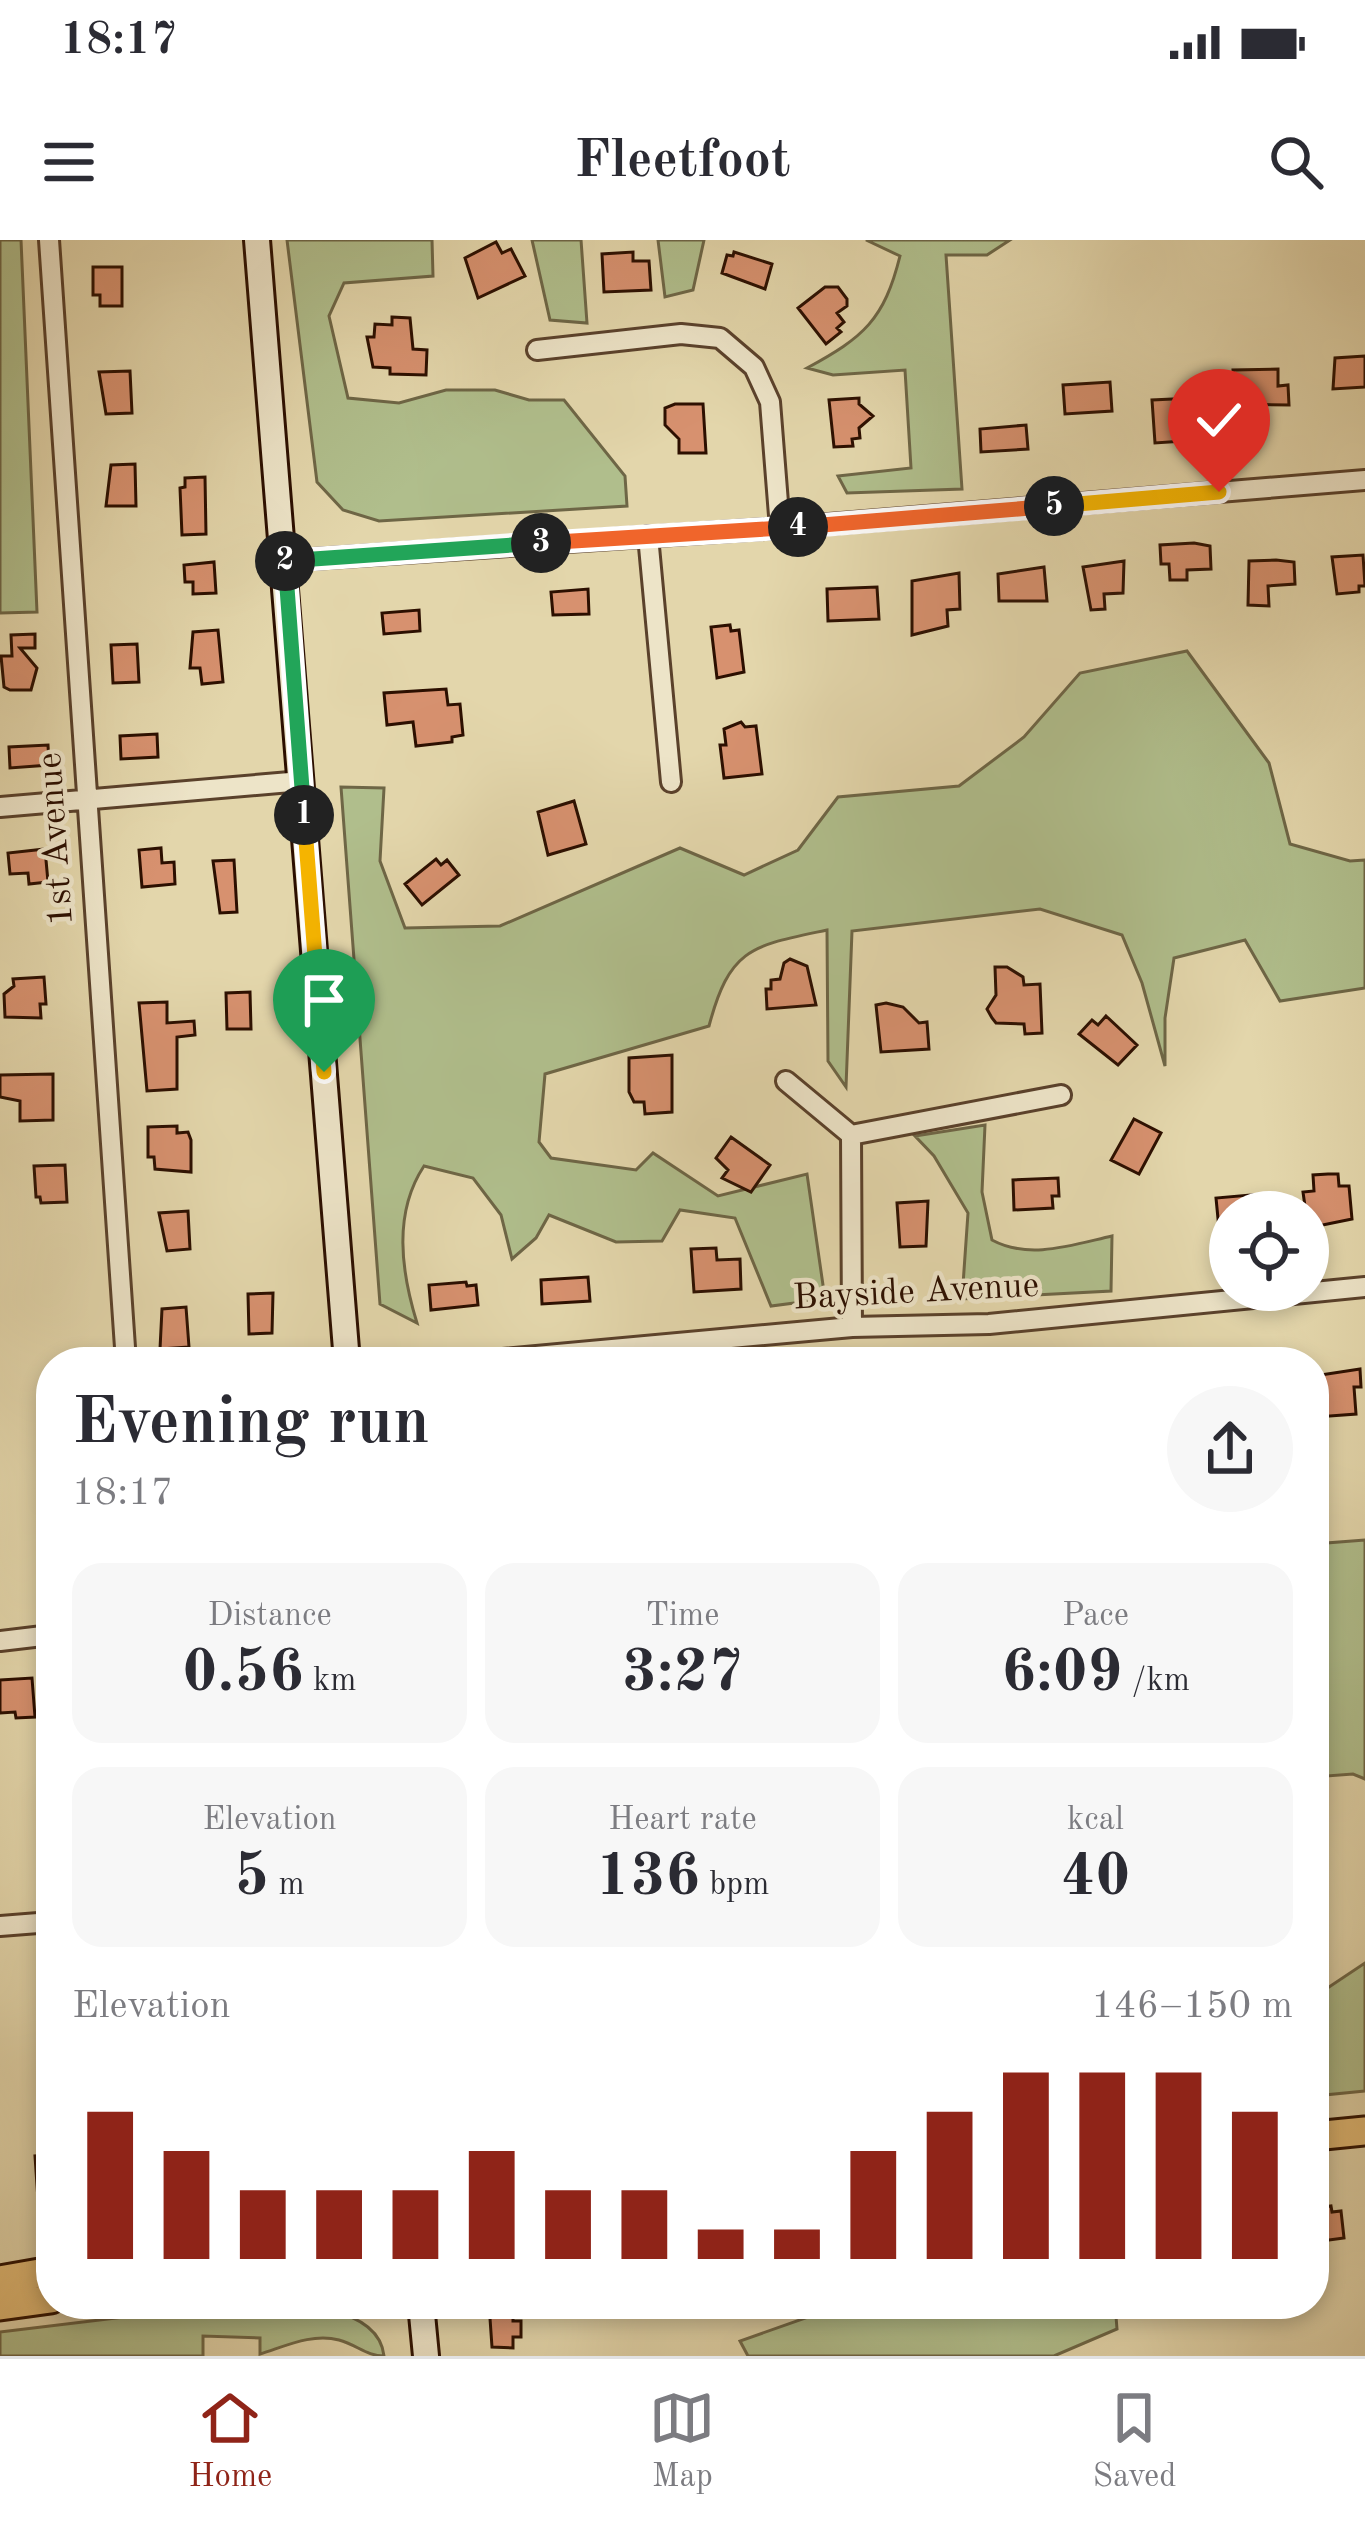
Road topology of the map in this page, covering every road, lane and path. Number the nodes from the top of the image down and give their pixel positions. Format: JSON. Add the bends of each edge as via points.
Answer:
{"nodes":[{"id":1,"x":50,"y":240,"type":"edge"},
{"id":2,"x":257,"y":240,"type":"edge"},
{"id":3,"x":537,"y":350,"type":"dead end"},
{"id":4,"x":1365,"y":480,"type":"edge"},
{"id":5,"x":780,"y":528,"type":"junction"},
{"id":6,"x":648,"y":536,"type":"junction"},
{"id":7,"x":283,"y":561,"type":"junction"},
{"id":8,"x":302,"y":782,"type":"junction"},
{"id":9,"x":671,"y":782,"type":"dead end"},
{"id":10,"x":88,"y":799,"type":"junction"},
{"id":11,"x":0,"y":807,"type":"edge"},
{"id":12,"x":786,"y":1082,"type":"dead end"},
{"id":13,"x":1061,"y":1095,"type":"dead end"},
{"id":14,"x":851,"y":1135,"type":"junction"},
{"id":15,"x":1365,"y":1288,"type":"edge"},
{"id":16,"x":852,"y":1328,"type":"junction"},
{"id":17,"x":125,"y":1347,"type":"edge"},
{"id":18,"x":346,"y":1347,"type":"edge"},
{"id":19,"x":639,"y":1347,"type":"edge"},
{"id":20,"x":36,"y":1637,"type":"edge"},
{"id":21,"x":0,"y":1641,"type":"edge"},
{"id":22,"x":36,"y":1923,"type":"edge"},
{"id":23,"x":0,"y":1926,"type":"edge"},
{"id":24,"x":1365,"y":2132,"type":"edge"},
{"id":25,"x":1329,"y":2135,"type":"edge"},
{"id":26,"x":36,"y":2274,"type":"edge"},
{"id":27,"x":0,"y":2280,"type":"edge"},
{"id":28,"x":36,"y":2301,"type":"edge"},
{"id":29,"x":0,"y":2306,"type":"edge"},
{"id":30,"x":423,"y":2319,"type":"edge"},
{"id":31,"x":425,"y":2356,"type":"edge"}],
"edges":[{"from":1,"to":10,"type":"street","name":"1st Avenue"},
{"from":2,"to":7,"type":"main road"},
{"from":3,"to":5,"type":"street","via":[[681,334],[720,338],[754,367],[770,401]]},
{"from":4,"to":5,"type":"street"},
{"from":5,"to":6,"type":"street"},
{"from":6,"to":7,"type":"street"},
{"from":6,"to":9,"type":"street"},
{"from":7,"to":8,"type":"main road"},
{"from":8,"to":10,"type":"street"},
{"from":8,"to":18,"type":"main road"},
{"from":10,"to":11,"type":"street"},
{"from":10,"to":17,"type":"street","name":"1st Avenue"},
{"from":12,"to":14,"type":"street"},
{"from":13,"to":14,"type":"street"},
{"from":14,"to":16,"type":"street"},
{"from":15,"to":16,"type":"street","name":"Bayside Avenue","via":[[989,1324]]},
{"from":16,"to":19,"type":"street","name":"Bayside Avenue"},
{"from":20,"to":21,"type":"street"},
{"from":22,"to":23,"type":"street"},
{"from":24,"to":25,"type":"main road"},
{"from":26,"to":27,"type":"main road"},
{"from":28,"to":29,"type":"main road"},
{"from":30,"to":31,"type":"main road"}]}
